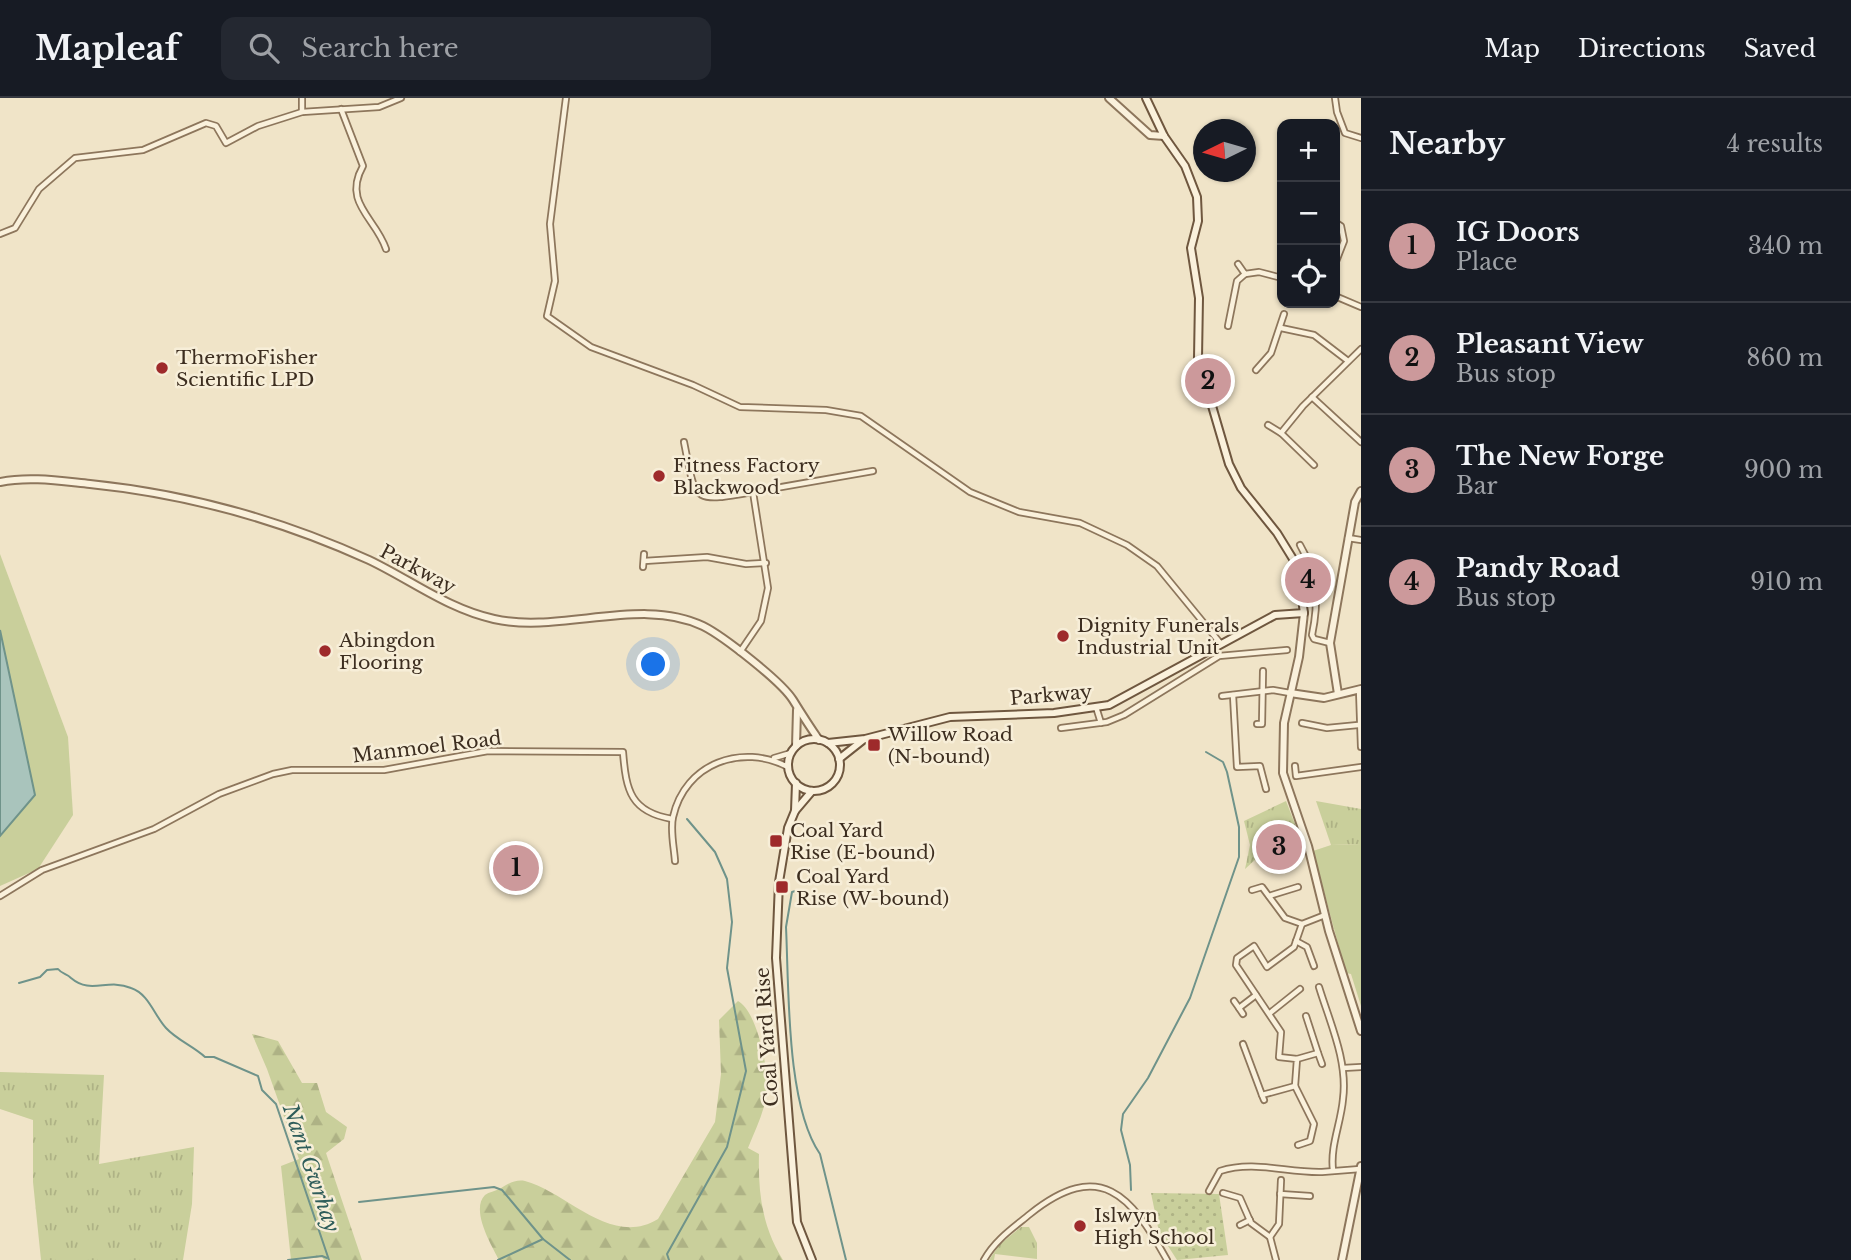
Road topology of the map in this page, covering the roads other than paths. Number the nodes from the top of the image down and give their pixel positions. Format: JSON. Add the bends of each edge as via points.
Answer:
{"nodes":[{"id":1,"x":302,"y":98,"type":"edge"},
{"id":2,"x":401,"y":98,"type":"edge"},
{"id":3,"x":566,"y":98,"type":"edge"},
{"id":4,"x":1109,"y":98,"type":"edge"},
{"id":5,"x":1146,"y":98,"type":"edge"},
{"id":6,"x":1335,"y":98,"type":"edge"},
{"id":7,"x":341,"y":108,"type":"junction"},
{"id":8,"x":302,"y":112,"type":"junction"},
{"id":9,"x":1164,"y":136,"type":"junction"},
{"id":10,"x":1361,"y":138,"type":"edge"},
{"id":11,"x":1340,"y":226,"type":"edge"},
{"id":12,"x":0,"y":234,"type":"edge"},
{"id":13,"x":386,"y":249,"type":"dead end"},
{"id":14,"x":1340,"y":251,"type":"edge"},
{"id":15,"x":1238,"y":264,"type":"dead end"},
{"id":16,"x":1245,"y":274,"type":"junction"},
{"id":17,"x":1277,"y":277,"type":"edge"},
{"id":18,"x":1340,"y":298,"type":"edge"},
{"id":19,"x":1361,"y":307,"type":"edge"},
{"id":20,"x":1284,"y":314,"type":"dead end"},
{"id":21,"x":1228,"y":326,"type":"dead end"},
{"id":22,"x":1281,"y":328,"type":"junction"},
{"id":23,"x":1361,"y":349,"type":"edge"},
{"id":24,"x":1348,"y":361,"type":"junction"},
{"id":25,"x":1256,"y":370,"type":"dead end"},
{"id":26,"x":1312,"y":397,"type":"junction"},
{"id":27,"x":1268,"y":425,"type":"dead end"},
{"id":28,"x":1281,"y":433,"type":"junction"},
{"id":29,"x":684,"y":442,"type":"dead end"},
{"id":30,"x":1361,"y":442,"type":"edge"},
{"id":31,"x":1314,"y":465,"type":"dead end"},
{"id":32,"x":873,"y":471,"type":"dead end"},
{"id":33,"x":0,"y":482,"type":"edge"},
{"id":34,"x":1361,"y":491,"type":"edge"},
{"id":35,"x":753,"y":492,"type":"junction"},
{"id":36,"x":1348,"y":537,"type":"junction"},
{"id":37,"x":1361,"y":540,"type":"edge"},
{"id":38,"x":1300,"y":545,"type":"dead end"},
{"id":39,"x":766,"y":563,"type":"junction"},
{"id":40,"x":643,"y":567,"type":"dead end"},
{"id":41,"x":1304,"y":613,"type":"junction"},
{"id":42,"x":1329,"y":643,"type":"junction"},
{"id":43,"x":1222,"y":645,"type":"junction"},
{"id":44,"x":1287,"y":650,"type":"dead end"},
{"id":45,"x":739,"y":653,"type":"junction"},
{"id":46,"x":1263,"y":671,"type":"dead end"},
{"id":47,"x":1360,"y":689,"type":"edge"},
{"id":48,"x":1264,"y":691,"type":"junction"},
{"id":49,"x":1290,"y":693,"type":"junction"},
{"id":50,"x":1338,"y":694,"type":"junction"},
{"id":51,"x":1233,"y":695,"type":"junction"},
{"id":52,"x":1222,"y":696,"type":"dead end"},
{"id":53,"x":1096,"y":707,"type":"junction"},
{"id":54,"x":797,"y":709,"type":"junction"},
{"id":55,"x":1101,"y":723,"type":"junction"},
{"id":56,"x":1302,"y":723,"type":"dead end"},
{"id":57,"x":1257,"y":724,"type":"dead end"},
{"id":58,"x":1358,"y":725,"type":"junction"},
{"id":59,"x":1061,"y":728,"type":"dead end"},
{"id":60,"x":865,"y":739,"type":"junction"},
{"id":61,"x":819,"y":740,"type":"junction"},
{"id":62,"x":828,"y":743,"type":"junction"},
{"id":63,"x":1361,"y":747,"type":"edge"},
{"id":64,"x":794,"y":749,"type":"junction"},
{"id":65,"x":773,"y":759,"type":"junction"},
{"id":66,"x":839,"y":759,"type":"junction"},
{"id":67,"x":1295,"y":766,"type":"dead end"},
{"id":68,"x":788,"y":767,"type":"junction"},
{"id":69,"x":1361,"y":767,"type":"edge"},
{"id":70,"x":796,"y":783,"type":"junction"},
{"id":71,"x":1266,"y":789,"type":"dead end"},
{"id":72,"x":812,"y":791,"type":"junction"},
{"id":73,"x":795,"y":811,"type":"junction"},
{"id":74,"x":673,"y":819,"type":"junction"},
{"id":75,"x":675,"y":861,"type":"dead end"},
{"id":76,"x":1298,"y":887,"type":"dead end"},
{"id":77,"x":1252,"y":890,"type":"dead end"},
{"id":78,"x":0,"y":896,"type":"edge"},
{"id":79,"x":1268,"y":896,"type":"junction"},
{"id":80,"x":1325,"y":915,"type":"junction"},
{"id":81,"x":1302,"y":924,"type":"junction"},
{"id":82,"x":1297,"y":941,"type":"junction"},
{"id":83,"x":1314,"y":966,"type":"dead end"},
{"id":84,"x":1319,"y":987,"type":"dead end"},
{"id":85,"x":1300,"y":989,"type":"dead end"},
{"id":86,"x":1256,"y":995,"type":"junction"},
{"id":87,"x":1234,"y":1002,"type":"dead end"},
{"id":88,"x":1239,"y":1008,"type":"junction"},
{"id":89,"x":1270,"y":1013,"type":"junction"},
{"id":90,"x":1242,"y":1014,"type":"dead end"},
{"id":91,"x":1306,"y":1016,"type":"dead end"},
{"id":92,"x":1361,"y":1031,"type":"edge"},
{"id":93,"x":1243,"y":1044,"type":"dead end"},
{"id":94,"x":1318,"y":1053,"type":"junction"},
{"id":95,"x":1297,"y":1059,"type":"junction"},
{"id":96,"x":1322,"y":1064,"type":"dead end"},
{"id":97,"x":1361,"y":1067,"type":"edge"},
{"id":98,"x":1343,"y":1068,"type":"junction"},
{"id":99,"x":1295,"y":1086,"type":"junction"},
{"id":100,"x":1310,"y":1140,"type":"junction"},
{"id":101,"x":1298,"y":1145,"type":"dead end"},
{"id":102,"x":1314,"y":1148,"type":"dead end"},
{"id":103,"x":1361,"y":1167,"type":"edge"},
{"id":104,"x":1333,"y":1170,"type":"junction"},
{"id":105,"x":1281,"y":1180,"type":"dead end"},
{"id":106,"x":1209,"y":1191,"type":"dead end"},
{"id":107,"x":1223,"y":1193,"type":"dead end"},
{"id":108,"x":1280,"y":1194,"type":"junction"},
{"id":109,"x":1310,"y":1196,"type":"dead end"},
{"id":110,"x":1250,"y":1220,"type":"junction"},
{"id":111,"x":1240,"y":1225,"type":"dead end"},
{"id":112,"x":1270,"y":1237,"type":"junction"},
{"id":113,"x":812,"y":1260,"type":"edge"},
{"id":114,"x":984,"y":1260,"type":"edge"},
{"id":115,"x":1167,"y":1260,"type":"edge"},
{"id":116,"x":1276,"y":1260,"type":"edge"},
{"id":117,"x":1342,"y":1260,"type":"edge"}],
"edges":[{"from":1,"to":8,"type":"street"},
{"from":2,"to":7,"type":"street","via":[[379,107]]},
{"from":3,"to":43,"type":"street","via":[[550,224],[555,281],[547,316],[591,347],[740,407],[861,416],[970,492],[1019,512],[1080,523],[1127,545],[1157,566]]},
{"from":4,"to":9,"type":"street","via":[[1150,135]]},
{"from":5,"to":9,"type":"street"},
{"from":6,"to":10,"type":"street","via":[[1345,133]]},
{"from":7,"to":8,"type":"street"},
{"from":7,"to":13,"type":"street","via":[[363,166],[355,187],[368,222]]},
{"from":8,"to":12,"type":"street","via":[[258,126],[232,142],[226,143],[216,126],[206,123],[142,150],[75,158],[38,189],[15,228]]},
{"from":9,"to":41,"type":"street","via":[[1185,166],[1198,197],[1191,248],[1199,299],[1198,358],[1205,385],[1241,488],[1293,559]]},
{"from":11,"to":14,"type":"street","via":[[1344,241]]},
{"from":15,"to":16,"type":"street"},
{"from":16,"to":17,"type":"street"},
{"from":16,"to":21,"type":"street","via":[[1237,281]]},
{"from":18,"to":19,"type":"street"},
{"from":20,"to":22,"type":"street"},
{"from":22,"to":24,"type":"street","via":[[1314,335]]},
{"from":22,"to":25,"type":"street","via":[[1271,353]]},
{"from":23,"to":24,"type":"street"},
{"from":24,"to":26,"type":"street"},
{"from":26,"to":28,"type":"street"},
{"from":26,"to":30,"type":"street"},
{"from":27,"to":28,"type":"street"},
{"from":28,"to":31,"type":"street"},
{"from":29,"to":35,"type":"street","via":[[693,485],[700,496],[710,499]]},
{"from":32,"to":35,"type":"street"},
{"from":33,"to":45,"type":"street","name":"Parkway","via":[[28,479],[142,489],[225,506],[371,561],[467,612],[525,625],[636,615],[682,619],[704,626]]},
{"from":34,"to":36,"type":"street","via":[[1354,502]]},
{"from":35,"to":39,"type":"street"},
{"from":36,"to":37,"type":"street"},
{"from":36,"to":42,"type":"street"},
{"from":38,"to":42,"type":"street","via":[[1316,579],[1318,602],[1312,635]]},
{"from":39,"to":40,"type":"street","via":[[644,557]]},
{"from":39,"to":45,"type":"street","via":[[764,612]]},
{"from":41,"to":43,"type":"street","name":"Parkway","via":[[1275,615]]},
{"from":41,"to":49,"type":"street","via":[[1300,657]]},
{"from":42,"to":50,"type":"street"},
{"from":43,"to":53,"type":"street","name":"Parkway","via":[[1109,705]]},
{"from":44,"to":55,"type":"street","via":[[1219,656],[1124,715]]},
{"from":45,"to":54,"type":"street","name":"Parkway","via":[[772,678]]},
{"from":46,"to":48,"type":"street"},
{"from":47,"to":50,"type":"street"},
{"from":47,"to":58,"type":"street"},
{"from":48,"to":49,"type":"street"},
{"from":48,"to":51,"type":"street"},
{"from":48,"to":57,"type":"street","via":[[1262,724]]},
{"from":49,"to":50,"type":"street","via":[[1324,698]]},
{"from":49,"to":80,"type":"street","via":[[1282,744],[1283,773]]},
{"from":51,"to":52,"type":"street"},
{"from":51,"to":71,"type":"street","via":[[1237,767],[1261,765]]},
{"from":53,"to":55,"type":"street"},
{"from":53,"to":60,"type":"street","name":"Parkway","via":[[950,718]]},
{"from":54,"to":61,"type":"street","name":"Parkway"},
{"from":54,"to":64,"type":"street"},
{"from":55,"to":59,"type":"street"},
{"from":56,"to":58,"type":"street","via":[[1327,728]]},
{"from":58,"to":63,"type":"street"},
{"from":60,"to":62,"type":"street","name":"Parkway"},
{"from":60,"to":66,"type":"street"},
{"from":61,"to":62,"type":"street"},
{"from":61,"to":64,"type":"street","via":[[811,739]]},
{"from":62,"to":66,"type":"street"},
{"from":64,"to":65,"type":"street"},
{"from":64,"to":68,"type":"street"},
{"from":65,"to":68,"type":"street"},
{"from":65,"to":74,"type":"street","via":[[724,758],[710,766],[691,779]]},
{"from":66,"to":72,"type":"street","via":[[835,780]]},
{"from":67,"to":69,"type":"street","via":[[1295,778]]},
{"from":68,"to":70,"type":"street"},
{"from":70,"to":72,"type":"street"},
{"from":70,"to":73,"type":"street","name":"Coal Yard Rise"},
{"from":72,"to":73,"type":"street","name":"Coal Yard Rise"},
{"from":73,"to":113,"type":"street","name":"Coal Yard Rise","via":[[779,882],[776,958],[797,1222]]},
{"from":74,"to":75,"type":"street"},
{"from":74,"to":78,"type":"street","name":"Manmoel Road","via":[[651,816],[633,799],[625,782],[623,752],[488,751],[384,770],[292,770],[240,785],[154,829],[42,870]]},
{"from":76,"to":79,"type":"street"},
{"from":77,"to":79,"type":"street","via":[[1262,887]]},
{"from":79,"to":81,"type":"street","via":[[1285,918]]},
{"from":80,"to":81,"type":"street"},
{"from":80,"to":92,"type":"street"},
{"from":81,"to":82,"type":"street"},
{"from":82,"to":83,"type":"street","via":[[1307,947]]},
{"from":82,"to":86,"type":"street","via":[[1267,967],[1254,946],[1237,958],[1236,965]]},
{"from":84,"to":98,"type":"street"},
{"from":85,"to":89,"type":"street"},
{"from":86,"to":88,"type":"street"},
{"from":86,"to":89,"type":"street"},
{"from":87,"to":88,"type":"street"},
{"from":88,"to":90,"type":"street"},
{"from":89,"to":95,"type":"street","via":[[1281,1032],[1279,1057]]},
{"from":91,"to":94,"type":"street"},
{"from":93,"to":99,"type":"street","via":[[1263,1097]]},
{"from":94,"to":95,"type":"street"},
{"from":94,"to":96,"type":"street"},
{"from":95,"to":99,"type":"street"},
{"from":97,"to":98,"type":"street"},
{"from":98,"to":104,"type":"street"},
{"from":99,"to":100,"type":"street","via":[[1314,1124]]},
{"from":100,"to":101,"type":"street"},
{"from":100,"to":102,"type":"street"},
{"from":103,"to":104,"type":"street"},
{"from":103,"to":117,"type":"street"},
{"from":104,"to":106,"type":"street","via":[[1228,1168],[1220,1171]]},
{"from":105,"to":108,"type":"street"},
{"from":107,"to":110,"type":"street","via":[[1240,1198]]},
{"from":108,"to":109,"type":"street"},
{"from":108,"to":112,"type":"street","via":[[1279,1224]]},
{"from":110,"to":111,"type":"street"},
{"from":110,"to":112,"type":"street"},
{"from":112,"to":116,"type":"street"},
{"from":114,"to":115,"type":"street","via":[[1002,1237],[1051,1197],[1089,1186],[1114,1192],[1132,1205]]}]}
